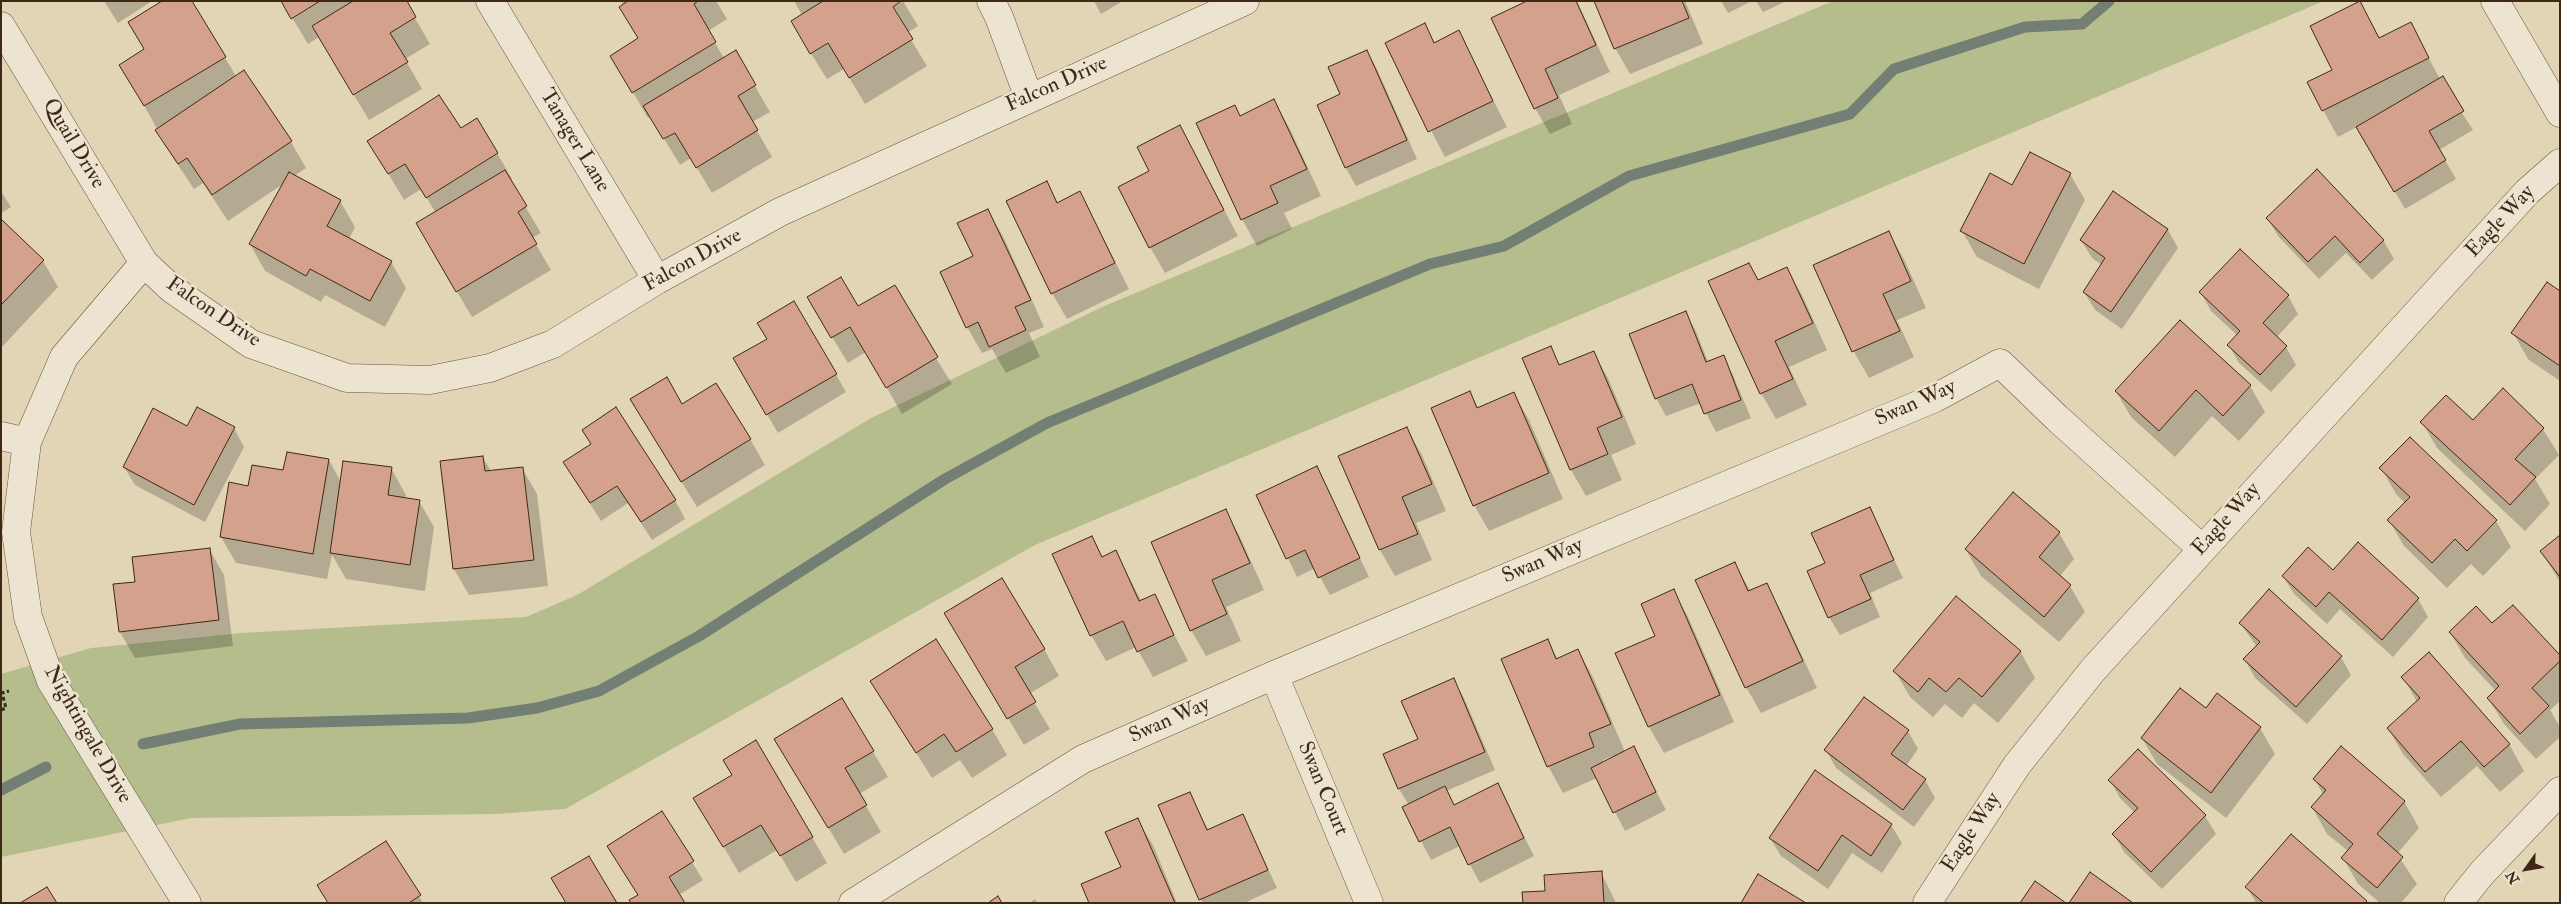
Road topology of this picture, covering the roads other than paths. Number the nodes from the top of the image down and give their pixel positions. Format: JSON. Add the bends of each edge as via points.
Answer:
{"nodes":[{"id":1,"x":490,"y":1,"type":"edge"},
{"id":2,"x":991,"y":1,"type":"edge"},
{"id":3,"x":1245,"y":1,"type":"edge"},
{"id":4,"x":2495,"y":1,"type":"edge"},
{"id":5,"x":1,"y":26,"type":"edge"},
{"id":6,"x":1030,"y":98,"type":"junction"},
{"id":7,"x":2560,"y":113,"type":"edge"},
{"id":8,"x":2560,"y":163,"type":"edge"},
{"id":9,"x":144,"y":263,"type":"junction"},
{"id":10,"x":657,"y":280,"type":"junction"},
{"id":11,"x":1,"y":436,"type":"edge"},
{"id":12,"x":28,"y":442,"type":"junction"},
{"id":13,"x":2201,"y":548,"type":"junction"},
{"id":14,"x":1274,"y":675,"type":"junction"},
{"id":15,"x":2560,"y":791,"type":"edge"},
{"id":16,"x":187,"y":903,"type":"edge"},
{"id":17,"x":853,"y":903,"type":"edge"},
{"id":18,"x":1369,"y":903,"type":"edge"},
{"id":19,"x":1927,"y":903,"type":"edge"},
{"id":20,"x":2458,"y":903,"type":"edge"}],
"edges":[{"from":1,"to":10,"type":"street","name":"Tanager Lane"},
{"from":2,"to":6,"type":"street"},
{"from":3,"to":6,"type":"street","name":"Falcon Drive"},
{"from":4,"to":7,"type":"street"},
{"from":5,"to":9,"type":"street","name":"Quail Drive"},
{"from":6,"to":10,"type":"street","name":"Falcon Drive","via":[[780,212]]},
{"from":8,"to":13,"type":"street","name":"Eagle Way","via":[[2527,192]]},
{"from":9,"to":10,"type":"street","name":"Falcon Drive","via":[[172,289],[251,344],[347,378],[430,380],[490,368],[553,344]]},
{"from":9,"to":12,"type":"street","name":"Nightingale Drive","via":[[64,357]]},
{"from":11,"to":12,"type":"street"},
{"from":12,"to":16,"type":"street","name":"Nightingale Drive","via":[[16,532],[28,617],[51,681]]},
{"from":13,"to":14,"type":"street","name":"Swan Way","via":[[2056,418],[2000,363],[1935,398]]},
{"from":13,"to":19,"type":"street","name":"Eagle Way","via":[[2093,670],[2017,765]]},
{"from":14,"to":17,"type":"street","name":"Swan Way","via":[[1083,759]]},
{"from":14,"to":18,"type":"street","name":"Swan Court"},
{"from":15,"to":20,"type":"street"}]}
